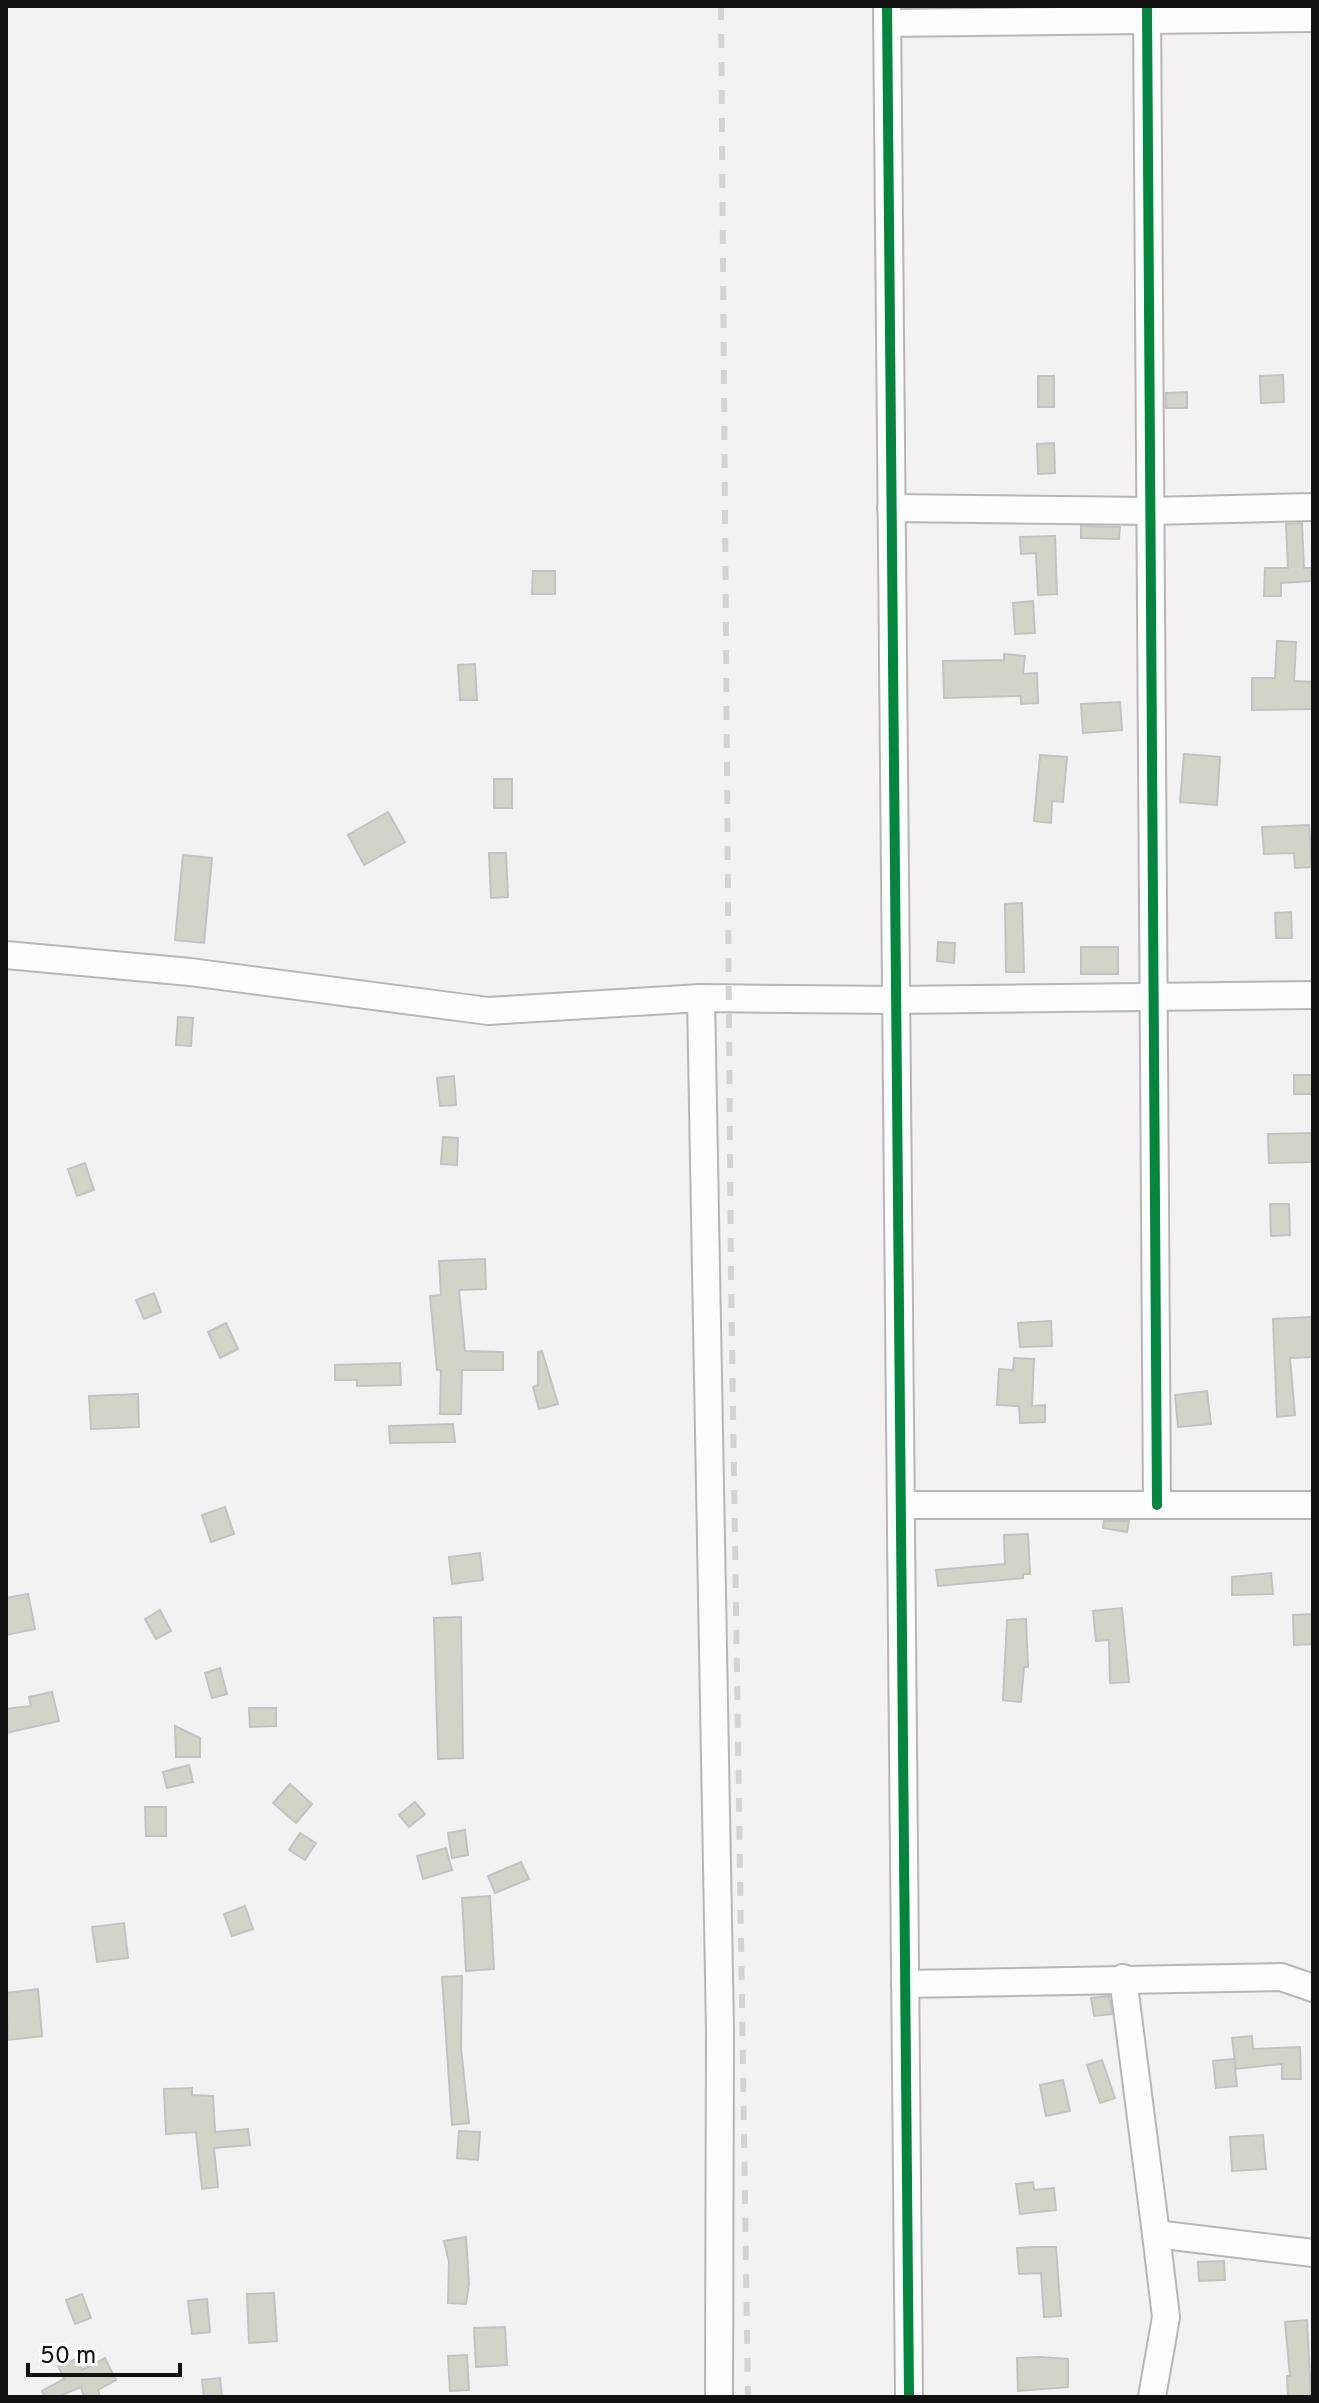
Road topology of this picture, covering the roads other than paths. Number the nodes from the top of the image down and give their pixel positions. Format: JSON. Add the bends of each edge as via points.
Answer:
{"nodes":[{"id":1,"x":1147,"y":13,"type":"edge"},
{"id":2,"x":887,"y":15,"type":"edge"},
{"id":3,"x":1313,"y":18,"type":"edge"},
{"id":4,"x":1313,"y":507,"type":"edge"},
{"id":5,"x":891,"y":508,"type":"junction"},
{"id":6,"x":1151,"y":511,"type":"junction"},
{"id":7,"x":6,"y":955,"type":"edge"},
{"id":8,"x":1313,"y":995,"type":"edge"},
{"id":9,"x":701,"y":998,"type":"junction"},
{"id":10,"x":1155,"y":998,"type":"junction"},
{"id":11,"x":895,"y":1000,"type":"junction"},
{"id":12,"x":901,"y":1505,"type":"junction"},
{"id":13,"x":1157,"y":1505,"type":"junction"},
{"id":14,"x":1313,"y":1505,"type":"edge"},
{"id":15,"x":1123,"y":1978,"type":"junction"},
{"id":16,"x":905,"y":1984,"type":"junction"},
{"id":17,"x":1313,"y":1988,"type":"edge"},
{"id":18,"x":1156,"y":2234,"type":"junction"},
{"id":19,"x":1313,"y":2253,"type":"edge"},
{"id":20,"x":719,"y":2397,"type":"edge"},
{"id":21,"x":909,"y":2397,"type":"edge"},
{"id":22,"x":1152,"y":2397,"type":"edge"}],
"edges":[{"from":1,"to":2,"type":"street"},
{"from":1,"to":3,"type":"street"},
{"from":1,"to":6,"type":"street"},
{"from":2,"to":5,"type":"street"},
{"from":4,"to":6,"type":"street"},
{"from":5,"to":6,"type":"street"},
{"from":5,"to":11,"type":"street"},
{"from":6,"to":10,"type":"street"},
{"from":7,"to":9,"type":"street","via":[[190,972],[488,1011]]},
{"from":8,"to":10,"type":"street"},
{"from":9,"to":11,"type":"street"},
{"from":9,"to":20,"type":"street","via":[[719,2013]]},
{"from":10,"to":11,"type":"street"},
{"from":10,"to":13,"type":"street"},
{"from":11,"to":12,"type":"street"},
{"from":12,"to":13,"type":"street"},
{"from":12,"to":16,"type":"street"},
{"from":13,"to":14,"type":"street"},
{"from":15,"to":16,"type":"street"},
{"from":15,"to":17,"type":"street","via":[[1281,1977]]},
{"from":15,"to":18,"type":"street"},
{"from":16,"to":21,"type":"street"},
{"from":18,"to":19,"type":"street"},
{"from":18,"to":22,"type":"street","via":[[1166,2317]]}]}
